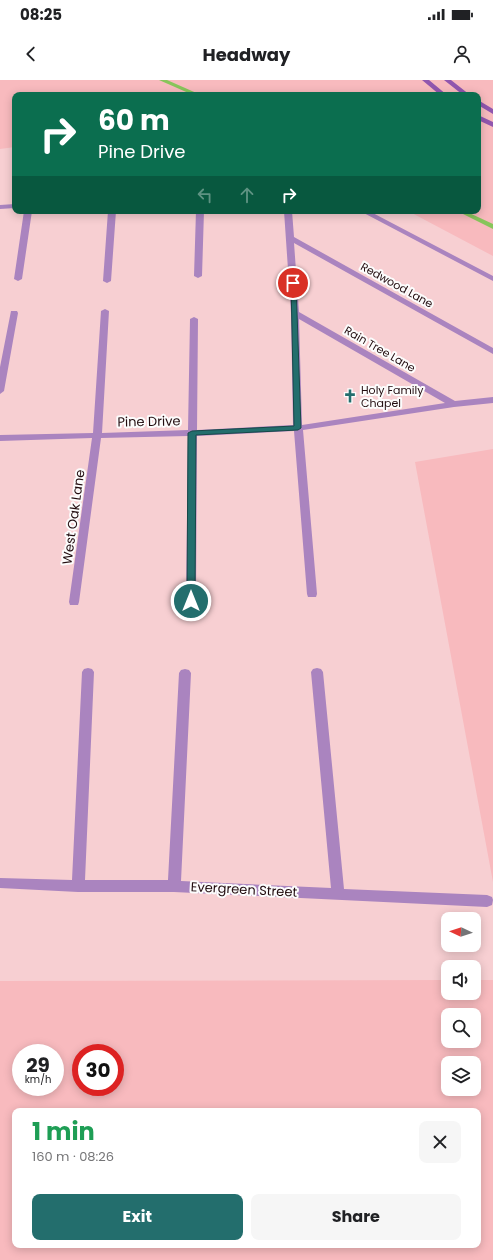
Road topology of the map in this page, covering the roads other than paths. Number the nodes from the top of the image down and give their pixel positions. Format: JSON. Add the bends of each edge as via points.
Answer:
{"nodes":[{"id":1,"x":425,"y":80,"type":"edge"},
{"id":2,"x":446,"y":80,"type":"edge"},
{"id":3,"x":440,"y":92,"type":"edge"},
{"id":4,"x":463,"y":92,"type":"edge"},
{"id":5,"x":481,"y":104,"type":"edge"},
{"id":6,"x":493,"y":112,"type":"edge"},
{"id":7,"x":481,"y":119,"type":"edge"},
{"id":8,"x":493,"y":125,"type":"edge"},
{"id":9,"x":12,"y":206,"type":"edge"},
{"id":10,"x":0,"y":208,"type":"edge"},
{"id":11,"x":28,"y":214,"type":"edge"},
{"id":12,"x":112,"y":214,"type":"edge"},
{"id":13,"x":200,"y":214,"type":"edge"},
{"id":14,"x":288,"y":214,"type":"edge"},
{"id":15,"x":370,"y":214,"type":"edge"},
{"id":16,"x":290,"y":238,"type":"junction"},
{"id":17,"x":198,"y":276,"type":"dead end"},
{"id":18,"x":18,"y":279,"type":"dead end"},
{"id":19,"x":493,"y":279,"type":"edge"},
{"id":20,"x":107,"y":281,"type":"dead end"},
{"id":21,"x":105,"y":311,"type":"dead end"},
{"id":22,"x":14,"y":313,"type":"dead end"},
{"id":23,"x":295,"y":313,"type":"junction"},
{"id":24,"x":194,"y":319,"type":"dead end"},
{"id":25,"x":493,"y":351,"type":"edge"},
{"id":26,"x":0,"y":391,"type":"edge"},
{"id":27,"x":493,"y":400,"type":"edge"},
{"id":28,"x":454,"y":404,"type":"junction"},
{"id":29,"x":298,"y":428,"type":"junction"},
{"id":30,"x":192,"y":433,"type":"junction"},
{"id":31,"x":97,"y":435,"type":"junction"},
{"id":32,"x":0,"y":438,"type":"edge"},
{"id":33,"x":312,"y":594,"type":"dead end"},
{"id":34,"x":191,"y":601,"type":"dead end"},
{"id":35,"x":74,"y":602,"type":"dead end"},
{"id":36,"x":88,"y":672,"type":"dead end"},
{"id":37,"x":185,"y":672,"type":"dead end"},
{"id":38,"x":317,"y":672,"type":"dead end"},
{"id":39,"x":0,"y":883,"type":"edge"},
{"id":40,"x":78,"y":886,"type":"junction"},
{"id":41,"x":174,"y":886,"type":"junction"},
{"id":42,"x":338,"y":894,"type":"junction"},
{"id":43,"x":487,"y":901,"type":"dead end"}],
"edges":[{"from":1,"to":3,"type":"main road"},
{"from":2,"to":4,"type":"main road"},
{"from":5,"to":6,"type":"main road"},
{"from":7,"to":8,"type":"main road"},
{"from":9,"to":10,"type":"street"},
{"from":11,"to":18,"type":"street"},
{"from":12,"to":20,"type":"street"},
{"from":13,"to":17,"type":"street"},
{"from":14,"to":16,"type":"street"},
{"from":15,"to":19,"type":"street"},
{"from":16,"to":23,"type":"street"},
{"from":16,"to":25,"type":"street","name":"Redwood Lane"},
{"from":21,"to":31,"type":"street","name":"West Oak Lane"},
{"from":22,"to":26,"type":"street"},
{"from":23,"to":28,"type":"street","name":"Rain Tree Lane"},
{"from":23,"to":29,"type":"street"},
{"from":24,"to":30,"type":"street"},
{"from":27,"to":28,"type":"street","name":"Pine Drive"},
{"from":28,"to":29,"type":"street","name":"Pine Drive"},
{"from":29,"to":30,"type":"street","name":"Pine Drive"},
{"from":29,"to":33,"type":"street"},
{"from":30,"to":31,"type":"street","name":"Pine Drive"},
{"from":30,"to":34,"type":"street"},
{"from":31,"to":32,"type":"street","name":"Pine Drive"},
{"from":31,"to":35,"type":"street","name":"West Oak Lane"},
{"from":36,"to":40,"type":"street"},
{"from":37,"to":41,"type":"street"},
{"from":38,"to":42,"type":"street"},
{"from":39,"to":40,"type":"street","name":"Evergreen Street"},
{"from":40,"to":41,"type":"street","name":"Evergreen Street"},
{"from":41,"to":42,"type":"street","name":"Evergreen Street"},
{"from":42,"to":43,"type":"street","name":"Evergreen Street"}]}
